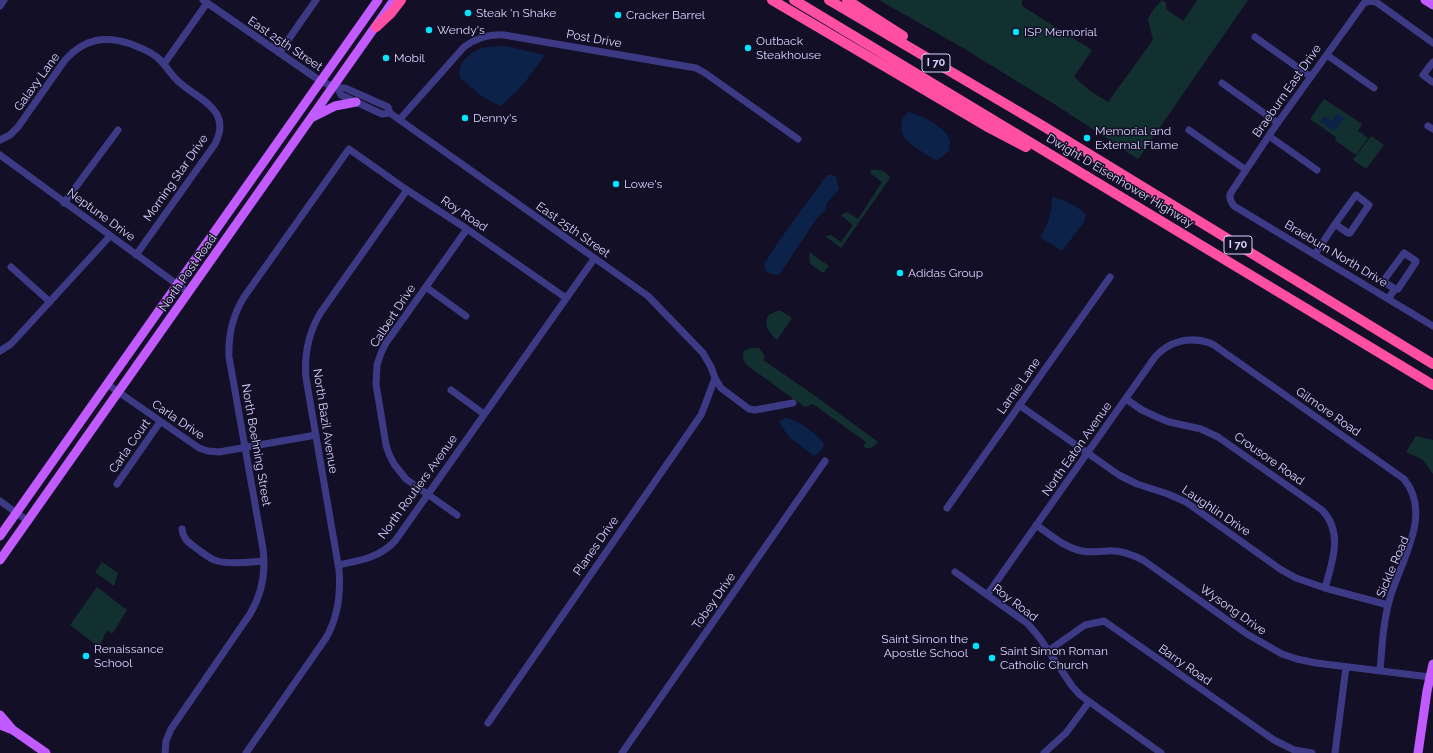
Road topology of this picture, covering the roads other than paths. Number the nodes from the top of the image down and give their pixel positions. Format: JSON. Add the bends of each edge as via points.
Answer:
{"nodes":[{"id":1,"x":4,"y":0,"type":"edge"},
{"id":2,"x":316,"y":0,"type":"edge"},
{"id":3,"x":378,"y":0,"type":"edge"},
{"id":4,"x":394,"y":0,"type":"edge"},
{"id":5,"x":401,"y":0,"type":"edge"},
{"id":6,"x":765,"y":0,"type":"edge"},
{"id":7,"x":772,"y":0,"type":"edge"},
{"id":8,"x":794,"y":0,"type":"edge"},
{"id":9,"x":829,"y":0,"type":"edge"},
{"id":10,"x":847,"y":0,"type":"edge"},
{"id":11,"x":1425,"y":0,"type":"edge"},
{"id":12,"x":1368,"y":1,"type":"edge"},
{"id":13,"x":205,"y":2,"type":"edge"},
{"id":14,"x":0,"y":6,"type":"edge"},
{"id":15,"x":1433,"y":6,"type":"edge"},
{"id":16,"x":376,"y":27,"type":"junction"},
{"id":17,"x":825,"y":32,"type":"junction"},
{"id":18,"x":1255,"y":36,"type":"dead end"},
{"id":19,"x":96,"y":40,"type":"joint"},
{"id":20,"x":1433,"y":43,"type":"edge"},
{"id":21,"x":279,"y":53,"type":"junction"},
{"id":22,"x":1326,"y":55,"type":"junction"},
{"id":23,"x":1433,"y":62,"type":"edge"},
{"id":24,"x":164,"y":64,"type":"junction"},
{"id":25,"x":1311,"y":76,"type":"junction"},
{"id":26,"x":321,"y":81,"type":"junction"},
{"id":27,"x":1433,"y":82,"type":"edge"},
{"id":28,"x":1222,"y":83,"type":"dead end"},
{"id":29,"x":336,"y":88,"type":"junction"},
{"id":30,"x":1374,"y":88,"type":"dead end"},
{"id":31,"x":356,"y":102,"type":"junction"},
{"id":32,"x":390,"y":113,"type":"junction"},
{"id":33,"x":313,"y":117,"type":"junction"},
{"id":34,"x":400,"y":120,"type":"junction"},
{"id":35,"x":1278,"y":123,"type":"junction"},
{"id":36,"x":1043,"y":126,"type":"junction"},
{"id":37,"x":118,"y":130,"type":"dead end"},
{"id":38,"x":1189,"y":130,"type":"dead end"},
{"id":39,"x":1269,"y":136,"type":"junction"},
{"id":40,"x":798,"y":139,"type":"dead end"},
{"id":41,"x":0,"y":140,"type":"edge"},
{"id":42,"x":349,"y":149,"type":"joint"},
{"id":43,"x":0,"y":155,"type":"edge"},
{"id":44,"x":1246,"y":170,"type":"junction"},
{"id":45,"x":1317,"y":170,"type":"dead end"},
{"id":46,"x":407,"y":190,"type":"junction"},
{"id":47,"x":1230,"y":199,"type":"joint"},
{"id":48,"x":64,"y":203,"type":"junction"},
{"id":49,"x":1132,"y":204,"type":"junction"},
{"id":50,"x":1335,"y":224,"type":"junction"},
{"id":51,"x":467,"y":229,"type":"junction"},
{"id":52,"x":110,"y":236,"type":"junction"},
{"id":53,"x":1315,"y":254,"type":"junction"},
{"id":54,"x":136,"y":255,"type":"junction"},
{"id":55,"x":594,"y":258,"type":"junction"},
{"id":56,"x":11,"y":267,"type":"dead end"},
{"id":57,"x":1110,"y":277,"type":"dead end"},
{"id":58,"x":1385,"y":282,"type":"junction"},
{"id":59,"x":177,"y":285,"type":"junction"},
{"id":60,"x":426,"y":286,"type":"junction"},
{"id":61,"x":1395,"y":289,"type":"junction"},
{"id":62,"x":188,"y":293,"type":"junction"},
{"id":63,"x":1378,"y":293,"type":"junction"},
{"id":64,"x":566,"y":298,"type":"junction"},
{"id":65,"x":1388,"y":298,"type":"junction"},
{"id":66,"x":50,"y":302,"type":"junction"},
{"id":67,"x":466,"y":316,"type":"dead end"},
{"id":68,"x":1433,"y":326,"type":"edge"},
{"id":69,"x":1200,"y":341,"type":"joint"},
{"id":70,"x":0,"y":351,"type":"edge"},
{"id":71,"x":1382,"y":354,"type":"junction"},
{"id":72,"x":1433,"y":364,"type":"edge"},
{"id":73,"x":715,"y":378,"type":"junction"},
{"id":74,"x":107,"y":384,"type":"junction"},
{"id":75,"x":1433,"y":385,"type":"edge"},
{"id":76,"x":451,"y":390,"type":"dead end"},
{"id":77,"x":1433,"y":391,"type":"edge"},
{"id":78,"x":119,"y":392,"type":"junction"},
{"id":79,"x":1126,"y":398,"type":"junction"},
{"id":80,"x":793,"y":403,"type":"dead end"},
{"id":81,"x":1020,"y":405,"type":"junction"},
{"id":82,"x":484,"y":414,"type":"junction"},
{"id":83,"x":160,"y":422,"type":"junction"},
{"id":84,"x":316,"y":435,"type":"junction"},
{"id":85,"x":245,"y":447,"type":"junction"},
{"id":86,"x":1088,"y":452,"type":"junction"},
{"id":87,"x":824,"y":461,"type":"dead end"},
{"id":88,"x":117,"y":484,"type":"dead end"},
{"id":89,"x":428,"y":494,"type":"junction"},
{"id":90,"x":0,"y":501,"type":"edge"},
{"id":91,"x":947,"y":508,"type":"dead end"},
{"id":92,"x":16,"y":512,"type":"junction"},
{"id":93,"x":457,"y":515,"type":"dead end"},
{"id":94,"x":1422,"y":519,"type":"joint"},
{"id":95,"x":28,"y":520,"type":"junction"},
{"id":96,"x":1036,"y":525,"type":"junction"},
{"id":97,"x":182,"y":529,"type":"dead end"},
{"id":98,"x":0,"y":536,"type":"edge"},
{"id":99,"x":0,"y":560,"type":"edge"},
{"id":100,"x":264,"y":561,"type":"junction"},
{"id":101,"x":338,"y":565,"type":"junction"},
{"id":102,"x":955,"y":572,"type":"dead end"},
{"id":103,"x":1325,"y":588,"type":"junction"},
{"id":104,"x":987,"y":595,"type":"junction"},
{"id":105,"x":1388,"y":605,"type":"junction"},
{"id":106,"x":1048,"y":651,"type":"junction"},
{"id":107,"x":1433,"y":664,"type":"edge"},
{"id":108,"x":1346,"y":667,"type":"junction"},
{"id":109,"x":1380,"y":671,"type":"junction"},
{"id":110,"x":1431,"y":678,"type":"edge"},
{"id":111,"x":1089,"y":702,"type":"junction"},
{"id":112,"x":0,"y":715,"type":"edge"},
{"id":113,"x":488,"y":722,"type":"dead end"},
{"id":114,"x":0,"y":725,"type":"edge"},
{"id":115,"x":13,"y":730,"type":"junction"},
{"id":116,"x":46,"y":753,"type":"edge"},
{"id":117,"x":165,"y":753,"type":"edge"},
{"id":118,"x":246,"y":753,"type":"edge"},
{"id":119,"x":622,"y":753,"type":"edge"},
{"id":120,"x":1044,"y":753,"type":"edge"},
{"id":121,"x":1160,"y":753,"type":"edge"},
{"id":122,"x":1312,"y":753,"type":"edge"},
{"id":123,"x":1335,"y":753,"type":"edge"},
{"id":124,"x":1418,"y":753,"type":"edge"}],
"edges":[{"from":1,"to":14,"type":"street"},
{"from":2,"to":21,"type":"street"},
{"from":3,"to":26,"type":"main road","name":"North Post Road"},
{"from":4,"to":16,"type":"main road","name":"North Post Road"},
{"from":5,"to":16,"type":"highway"},
{"from":6,"to":17,"type":"highway"},
{"from":7,"to":17,"type":"highway"},
{"from":8,"to":49,"type":"highway","name":"Dwight D Eisenhower Highway","number":"I 70"},
{"from":9,"to":36,"type":"highway","name":"Dwight D Eisenhower Highway","number":"I 70"},
{"from":10,"to":36,"type":"highway"},
{"from":11,"to":15,"type":"main road"},
{"from":12,"to":20,"type":"street","via":[[1376,2]]},
{"from":12,"to":22,"type":"street","name":"Braeburn East Drive","via":[[1361,5]]},
{"from":13,"to":21,"type":"street","name":"East 25th Street"},
{"from":13,"to":24,"type":"street"},
{"from":16,"to":29,"type":"main road","name":"North Post Road"},
{"from":17,"to":49,"type":"highway","via":[[986,126]]},
{"from":18,"to":25,"type":"street"},
{"from":19,"to":24,"type":"street","name":"Morning Star Drive","via":[[117,40],[144,49]]},
{"from":19,"to":41,"type":"street","name":"Galaxy Lane","via":[[84,44],[69,56],[18,127]]},
{"from":21,"to":26,"type":"street","name":"East 25th Street"},
{"from":22,"to":25,"type":"street","name":"Braeburn East Drive"},
{"from":22,"to":30,"type":"street"},
{"from":23,"to":27,"type":"street","via":[[1423,75]]},
{"from":24,"to":54,"type":"street","name":"Morning Star Drive","via":[[179,83],[213,108],[218,118],[219,131],[215,144]]},
{"from":25,"to":35,"type":"street","name":"Braeburn East Drive"},
{"from":26,"to":29,"type":"street","name":"East 25th Street"},
{"from":26,"to":59,"type":"main road","name":"North Post Road"},
{"from":28,"to":35,"type":"street"},
{"from":29,"to":31,"type":"street","name":"East 25th Street","via":[[341,95]]},
{"from":29,"to":32,"type":"street","name":"East 25th Street","via":[[345,88],[388,107]]},
{"from":29,"to":33,"type":"main road","name":"North Post Road"},
{"from":31,"to":32,"type":"street","name":"East 25th Street","via":[[382,114]]},
{"from":31,"to":33,"type":"main road","via":[[335,106]]},
{"from":32,"to":34,"type":"street","name":"East 25th Street"},
{"from":33,"to":62,"type":"main road","name":"North Post Road"},
{"from":34,"to":40,"type":"street","name":"Post Drive","via":[[464,47],[476,39],[504,35],[696,68]]},
{"from":34,"to":55,"type":"street","name":"East 25th Street"},
{"from":35,"to":39,"type":"street","name":"Braeburn East Drive"},
{"from":36,"to":72,"type":"highway","name":"Dwight D Eisenhower Highway","number":"I 70"},
{"from":37,"to":48,"type":"street"},
{"from":38,"to":44,"type":"street"},
{"from":39,"to":44,"type":"street","name":"Braeburn East Drive"},
{"from":39,"to":45,"type":"street"},
{"from":42,"to":46,"type":"street","name":"Roy Road"},
{"from":42,"to":85,"type":"street","name":"North Boehning Street","via":[[244,297],[234,319],[229,357]]},
{"from":43,"to":48,"type":"street","name":"Neptune Drive"},
{"from":44,"to":47,"type":"street","name":"Braeburn East Drive","via":[[1230,193]]},
{"from":46,"to":51,"type":"street","name":"Roy Road"},
{"from":46,"to":84,"type":"street","name":"North Bazil Avenue","via":[[320,312],[311,331],[304,365]]},
{"from":47,"to":53,"type":"street","name":"Braeburn North Drive","via":[[1234,206]]},
{"from":48,"to":52,"type":"street","name":"Neptune Drive"},
{"from":49,"to":71,"type":"highway","name":"Dwight D Eisenhower Highway","number":"I 70"},
{"from":50,"to":50,"type":"street","via":[[1355,195],[1368,203],[1369,206],[1350,233]]},
{"from":50,"to":53,"type":"street"},
{"from":51,"to":60,"type":"street","name":"Calbert Drive"},
{"from":51,"to":64,"type":"street","name":"Roy Road"},
{"from":52,"to":54,"type":"street","name":"Neptune Drive"},
{"from":52,"to":66,"type":"street"},
{"from":53,"to":63,"type":"street","name":"Braeburn North Drive"},
{"from":54,"to":59,"type":"street","name":"Neptune Drive"},
{"from":55,"to":64,"type":"street","name":"North Routiers Avenue"},
{"from":55,"to":73,"type":"street","name":"East 25th Street","via":[[651,300],[702,353]]},
{"from":56,"to":66,"type":"street"},
{"from":57,"to":81,"type":"street","name":"Larnie Lane"},
{"from":58,"to":61,"type":"street"},
{"from":58,"to":61,"type":"street","via":[[1402,254],[1411,257],[1416,263],[1398,289]]},
{"from":58,"to":63,"type":"street"},
{"from":59,"to":62,"type":"street","name":"Neptune Drive"},
{"from":59,"to":74,"type":"main road","name":"North Post Road"},
{"from":60,"to":67,"type":"street"},
{"from":60,"to":89,"type":"street","name":"Calbert Drive","via":[[385,345],[377,366],[376,379],[389,454],[402,475]]},
{"from":61,"to":65,"type":"street"},
{"from":62,"to":78,"type":"main road","name":"North Post Road"},
{"from":63,"to":65,"type":"street","name":"Braeburn North Drive"},
{"from":64,"to":82,"type":"street","name":"North Routiers Avenue"},
{"from":65,"to":68,"type":"street","name":"Braeburn North Drive"},
{"from":66,"to":70,"type":"street","via":[[11,344]]},
{"from":69,"to":79,"type":"street","name":"North Eaton Avenue","via":[[1181,341],[1164,349],[1155,357]]},
{"from":69,"to":94,"type":"street","name":"Gilmore Road","via":[[1214,345],[1404,479],[1419,499]]},
{"from":71,"to":75,"type":"highway","name":"Dwight D Eisenhower Highway","number":"I 70"},
{"from":71,"to":77,"type":"highway"},
{"from":73,"to":80,"type":"street","name":"East 25th Street","via":[[721,388],[750,409]]},
{"from":73,"to":113,"type":"street","name":"Planes Drive","via":[[701,414]]},
{"from":74,"to":78,"type":"street","name":"Carla Drive"},
{"from":74,"to":92,"type":"main road","name":"North Post Road"},
{"from":76,"to":82,"type":"street"},
{"from":78,"to":83,"type":"street","name":"Carla Drive"},
{"from":78,"to":95,"type":"main road","name":"North Post Road"},
{"from":79,"to":86,"type":"street","name":"North Eaton Avenue"},
{"from":79,"to":103,"type":"street","name":"Crousore Road","via":[[1142,410],[1162,419],[1218,437],[1322,510],[1330,522],[1335,538],[1334,554]]},
{"from":81,"to":86,"type":"street","name":"Laughlin Drive"},
{"from":81,"to":91,"type":"street","name":"Larnie Lane"},
{"from":82,"to":89,"type":"street","name":"North Routiers Avenue"},
{"from":83,"to":85,"type":"street","name":"Carla Drive","via":[[192,444],[208,451],[219,452]]},
{"from":83,"to":88,"type":"street","name":"Carla Court"},
{"from":84,"to":85,"type":"street","name":"Carla Drive"},
{"from":84,"to":101,"type":"street","name":"North Bazil Avenue"},
{"from":85,"to":100,"type":"street","name":"North Boehning Street"},
{"from":86,"to":96,"type":"street","name":"North Eaton Avenue"},
{"from":86,"to":103,"type":"street","name":"Laughlin Drive","via":[[1119,475],[1186,502],[1292,576]]},
{"from":87,"to":119,"type":"street","name":"Tobey Drive"},
{"from":89,"to":93,"type":"street","name":"Calbert Drive"},
{"from":89,"to":101,"type":"street","name":"North Routiers Avenue","via":[[398,537],[385,550],[366,559]]},
{"from":90,"to":92,"type":"street"},
{"from":92,"to":95,"type":"street"},
{"from":92,"to":98,"type":"main road","name":"North Post Road"},
{"from":94,"to":105,"type":"street","name":"Sickle Road","via":[[1419,533]]},
{"from":95,"to":99,"type":"main road","name":"North Post Road"},
{"from":96,"to":104,"type":"street","name":"North Eaton Avenue"},
{"from":96,"to":108,"type":"street","name":"Wysong Drive","via":[[1061,543],[1078,551],[1117,551],[1143,560],[1247,634],[1277,652],[1306,661]]},
{"from":97,"to":100,"type":"street","via":[[187,541],[217,561]]},
{"from":100,"to":117,"type":"street","name":"North Boehning Street","via":[[262,585],[253,610],[170,728]]},
{"from":101,"to":118,"type":"street","via":[[340,597],[329,634]]},
{"from":102,"to":104,"type":"street","name":"Roy Road"},
{"from":103,"to":105,"type":"street","name":"Laughlin Drive"},
{"from":104,"to":106,"type":"street","name":"Roy Road","via":[[1028,624]]},
{"from":105,"to":109,"type":"street","name":"Sickle Road"},
{"from":106,"to":111,"type":"street","name":"Roy Road","via":[[1072,686]]},
{"from":106,"to":122,"type":"street","name":"Barry Road","via":[[1085,625],[1104,621],[1279,743]]},
{"from":107,"to":110,"type":"main road"},
{"from":108,"to":109,"type":"street","name":"Wysong Drive"},
{"from":108,"to":123,"type":"street"},
{"from":109,"to":110,"type":"street","name":"Wysong Drive"},
{"from":110,"to":124,"type":"main road"},
{"from":111,"to":120,"type":"street","via":[[1066,733]]},
{"from":111,"to":121,"type":"street","name":"Roy Road"},
{"from":112,"to":115,"type":"main road"},
{"from":114,"to":115,"type":"main road"},
{"from":115,"to":116,"type":"main road"}]}
